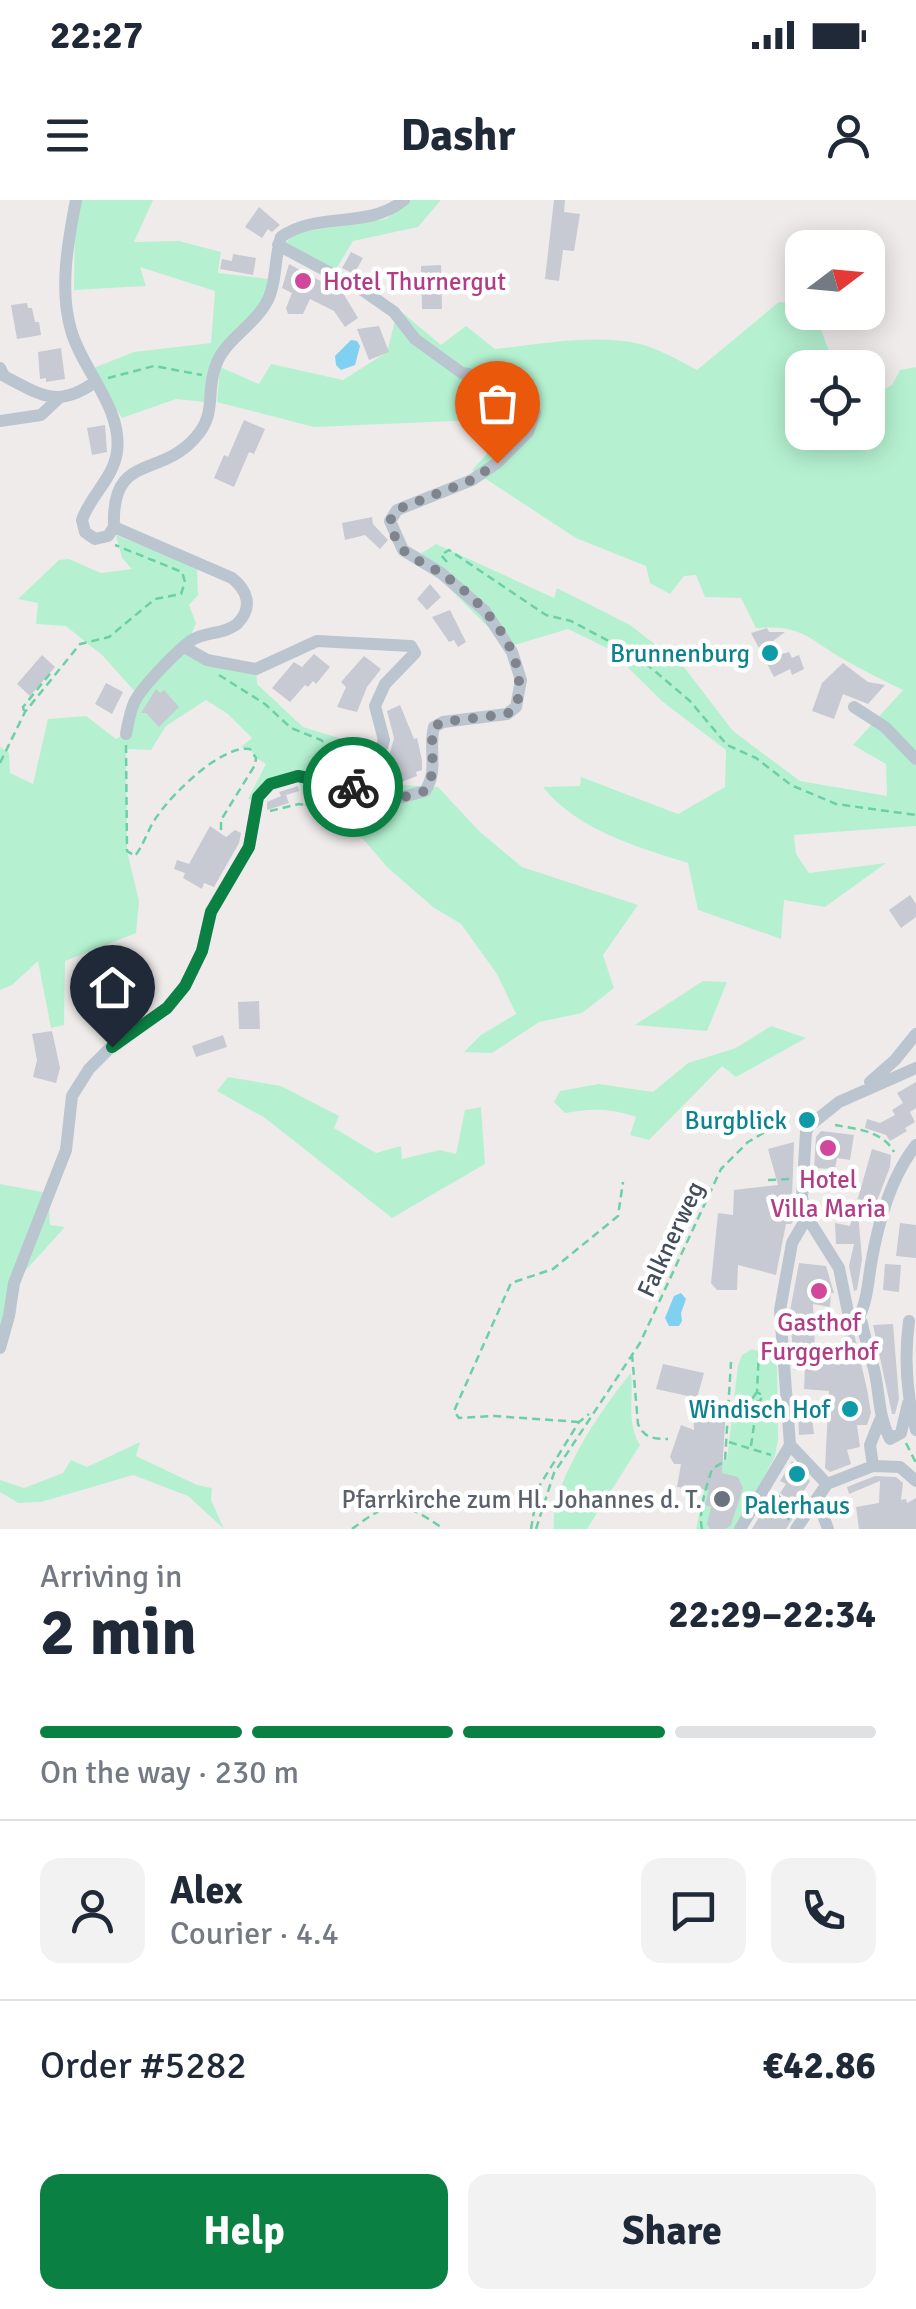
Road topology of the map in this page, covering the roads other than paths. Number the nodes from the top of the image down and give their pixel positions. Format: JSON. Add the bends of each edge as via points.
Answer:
{"nodes":[{"id":1,"x":76,"y":200,"type":"edge"},
{"id":2,"x":404,"y":200,"type":"edge"},
{"id":3,"x":278,"y":245,"type":"junction"},
{"id":4,"x":0,"y":368,"type":"edge"},
{"id":5,"x":95,"y":382,"type":"junction"},
{"id":6,"x":58,"y":399,"type":"junction"},
{"id":7,"x":0,"y":420,"type":"edge"},
{"id":8,"x":111,"y":532,"type":"junction"},
{"id":9,"x":183,"y":649,"type":"junction"},
{"id":10,"x":854,"y":707,"type":"dead end"},
{"id":11,"x":126,"y":734,"type":"road end"},
{"id":12,"x":382,"y":747,"type":"dead end"},
{"id":13,"x":916,"y":759,"type":"edge"},
{"id":14,"x":916,"y":1034,"type":"edge"},
{"id":15,"x":916,"y":1068,"type":"edge"},
{"id":16,"x":844,"y":1100,"type":"junction"},
{"id":17,"x":916,"y":1145,"type":"edge"},
{"id":18,"x":807,"y":1217,"type":"junction"},
{"id":19,"x":858,"y":1319,"type":"junction"},
{"id":20,"x":910,"y":1321,"type":"dead end"},
{"id":21,"x":0,"y":1348,"type":"edge"},
{"id":22,"x":908,"y":1403,"type":"junction"},
{"id":23,"x":880,"y":1420,"type":"junction"},
{"id":24,"x":916,"y":1430,"type":"edge"},
{"id":25,"x":790,"y":1445,"type":"junction"},
{"id":26,"x":873,"y":1466,"type":"junction"},
{"id":27,"x":916,"y":1481,"type":"edge"},
{"id":28,"x":828,"y":1484,"type":"junction"},
{"id":29,"x":812,"y":1506,"type":"junction"},
{"id":30,"x":796,"y":1524,"type":"edge"},
{"id":31,"x":740,"y":1529,"type":"edge"},
{"id":32,"x":828,"y":1529,"type":"edge"}],
"edges":[{"from":1,"to":5,"type":"street","via":[[66,306]]},
{"from":2,"to":3,"type":"street","via":[[374,216],[300,227]]},
{"from":3,"to":8,"type":"street","via":[[270,297],[216,365],[204,426],[180,451],[120,486]]},
{"from":3,"to":21,"type":"street","via":[[364,291],[462,373],[518,383],[532,396],[528,432],[497,463],[396,510],[390,521],[403,550],[466,592],[507,641],[521,680],[516,707],[434,727],[432,780],[425,791],[404,797],[289,777],[258,797],[249,847],[211,912],[185,986],[89,1069],[72,1096],[66,1150],[14,1282]]},
{"from":4,"to":6,"type":"street","via":[[4,376]]},
{"from":5,"to":6,"type":"street"},
{"from":5,"to":8,"type":"street","via":[[118,449],[82,520],[90,537],[101,540]]},
{"from":6,"to":7,"type":"street","via":[[40,415]]},
{"from":8,"to":9,"type":"street","via":[[244,588],[245,611],[236,624]]},
{"from":9,"to":11,"type":"street","via":[[134,702]]},
{"from":9,"to":12,"type":"street","via":[[256,669],[317,642],[411,646],[415,654],[374,706]]},
{"from":10,"to":13,"type":"street"},
{"from":14,"to":16,"type":"street","via":[[879,1078]]},
{"from":15,"to":16,"type":"street"},
{"from":16,"to":18,"type":"street","via":[[809,1126],[802,1150]]},
{"from":17,"to":19,"type":"street","via":[[900,1164],[880,1223]]},
{"from":18,"to":19,"type":"street","via":[[839,1268],[848,1312]]},
{"from":18,"to":25,"type":"street","via":[[792,1243],[780,1310]]},
{"from":19,"to":23,"type":"street","via":[[874,1368]]},
{"from":20,"to":22,"type":"street","via":[[904,1354]]},
{"from":22,"to":23,"type":"street","via":[[901,1433],[890,1439]]},
{"from":22,"to":24,"type":"street"},
{"from":23,"to":26,"type":"street","via":[[870,1445]]},
{"from":25,"to":28,"type":"street"},
{"from":25,"to":31,"type":"street"},
{"from":26,"to":27,"type":"street","via":[[900,1467]]},
{"from":26,"to":28,"type":"street"},
{"from":28,"to":29,"type":"street"},
{"from":29,"to":30,"type":"street"},
{"from":29,"to":32,"type":"street"}]}
